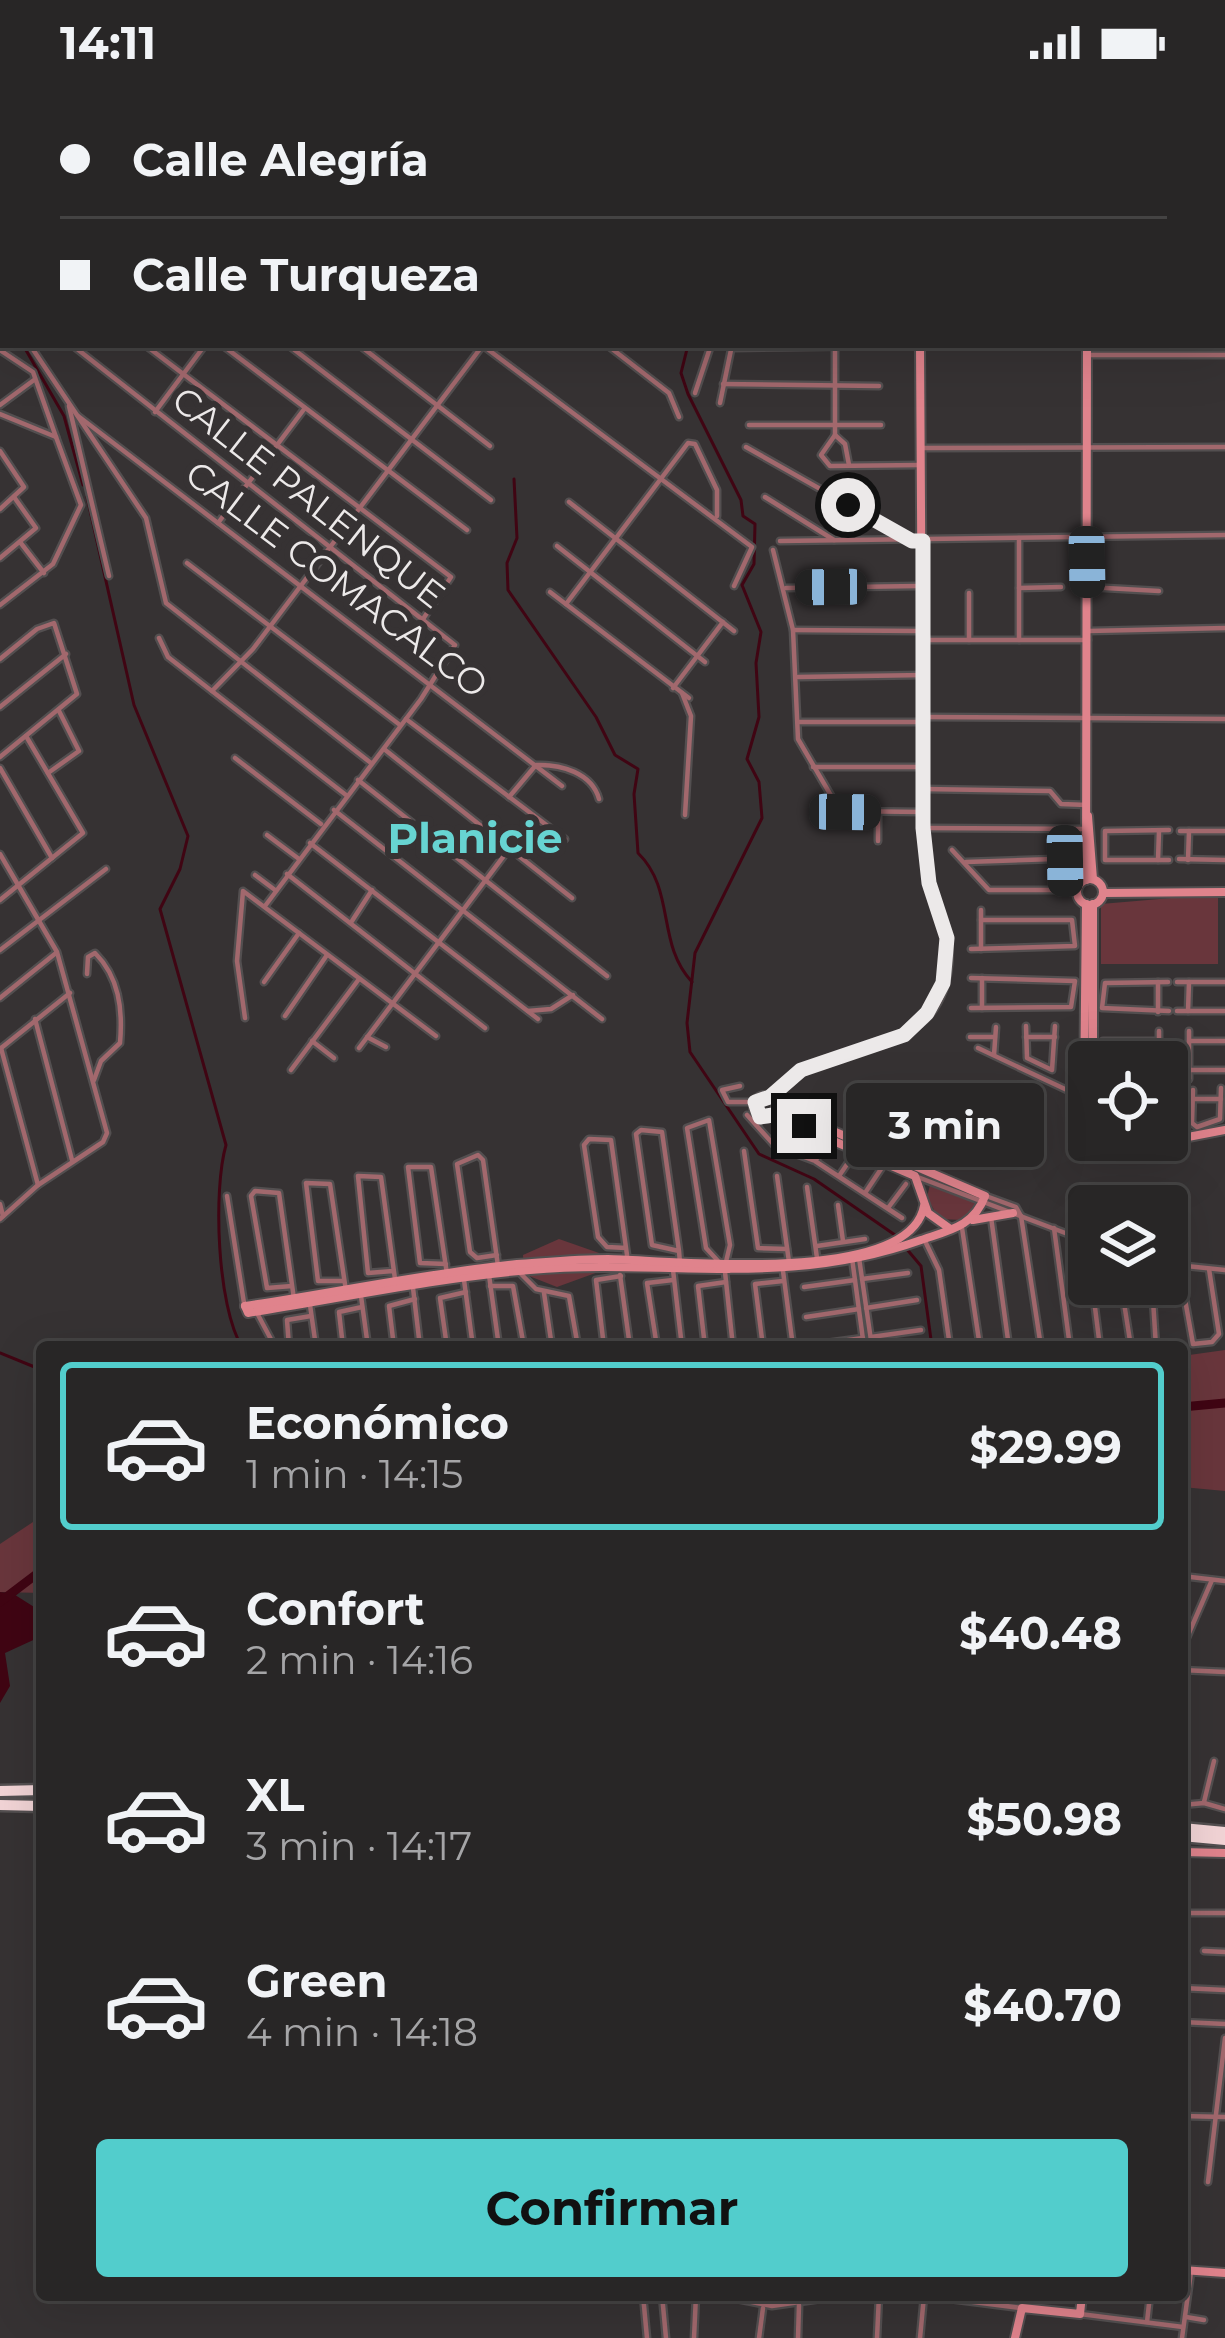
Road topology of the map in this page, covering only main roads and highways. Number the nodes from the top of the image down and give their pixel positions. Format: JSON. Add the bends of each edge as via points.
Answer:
{"nodes":[{"id":1,"x":36,"y":1790,"type":"edge"},
{"id":2,"x":0,"y":1791,"type":"edge"},
{"id":3,"x":0,"y":1809,"type":"edge"},
{"id":4,"x":36,"y":1809,"type":"edge"},
{"id":5,"x":1188,"y":1833,"type":"edge"},
{"id":6,"x":1225,"y":1836,"type":"edge"}],
"edges":[{"from":1,"to":2,"type":"highway"},
{"from":3,"to":4,"type":"highway"},
{"from":5,"to":6,"type":"highway"}]}
